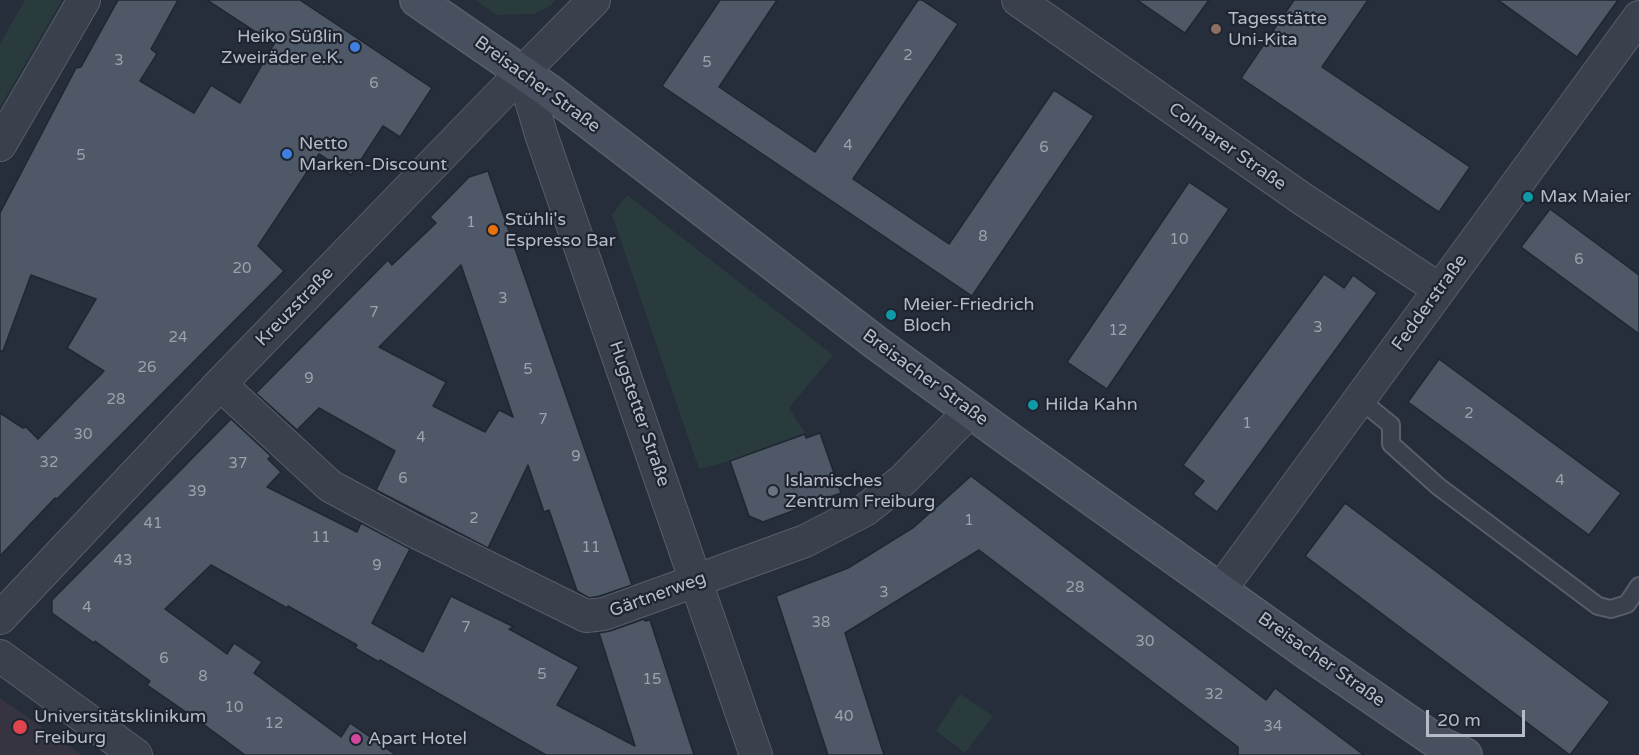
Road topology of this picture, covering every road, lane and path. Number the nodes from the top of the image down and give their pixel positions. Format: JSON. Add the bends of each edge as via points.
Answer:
{"nodes":[{"id":1,"x":84,"y":0,"type":"edge"},
{"id":2,"x":417,"y":0,"type":"edge"},
{"id":3,"x":594,"y":0,"type":"edge"},
{"id":4,"x":1018,"y":0,"type":"edge"},
{"id":5,"x":1056,"y":11,"type":"edge"},
{"id":6,"x":1639,"y":17,"type":"edge"},
{"id":7,"x":523,"y":73,"type":"junction"},
{"id":8,"x":0,"y":145,"type":"edge"},
{"id":9,"x":1439,"y":289,"type":"junction"},
{"id":10,"x":220,"y":384,"type":"junction"},
{"id":11,"x":1359,"y":399,"type":"junction"},
{"id":12,"x":970,"y":411,"type":"junction"},
{"id":13,"x":697,"y":581,"type":"junction"},
{"id":14,"x":1639,"y":586,"type":"edge"},
{"id":15,"x":1221,"y":589,"type":"junction"},
{"id":16,"x":0,"y":618,"type":"edge"},
{"id":17,"x":0,"y":656,"type":"edge"},
{"id":18,"x":1452,"y":752,"type":"edge"},
{"id":19,"x":136,"y":755,"type":"edge"},
{"id":20,"x":756,"y":755,"type":"edge"}],
"edges":[{"from":1,"to":8,"type":"street"},
{"from":2,"to":7,"type":"main road","name":"Breisacher Straße"},
{"from":3,"to":7,"type":"street","name":"Kreuzstraße"},
{"from":4,"to":5,"type":"street","name":"Colmarer Straße"},
{"from":5,"to":9,"type":"street","name":"Colmarer Straße","via":[[1304,200]]},
{"from":6,"to":9,"type":"street","name":"Fedderstraße"},
{"from":7,"to":10,"type":"street","name":"Kreuzstraße"},
{"from":7,"to":12,"type":"main road","name":"Breisacher Straße"},
{"from":7,"to":13,"type":"street","name":"Hugstetter Straße"},
{"from":9,"to":11,"type":"street","name":"Fedderstraße"},
{"from":10,"to":13,"type":"street","name":"Gärtnerweg","via":[[330,486],[586,616],[604,614]]},
{"from":10,"to":16,"type":"street","name":"Kreuzstraße"},
{"from":11,"to":14,"type":"lane","via":[[1391,425],[1391,444],[1439,487],[1598,606],[1611,609],[1627,604]]},
{"from":11,"to":15,"type":"street","name":"Fedderstraße"},
{"from":12,"to":13,"type":"street","name":"Gärtnerweg","via":[[903,480],[865,510],[805,541]]},
{"from":12,"to":15,"type":"main road","name":"Breisacher Straße"},
{"from":13,"to":20,"type":"street","name":"Hugstetter Straße"},
{"from":15,"to":18,"type":"main road","name":"Breisacher Straße"},
{"from":17,"to":19,"type":"street"}]}
